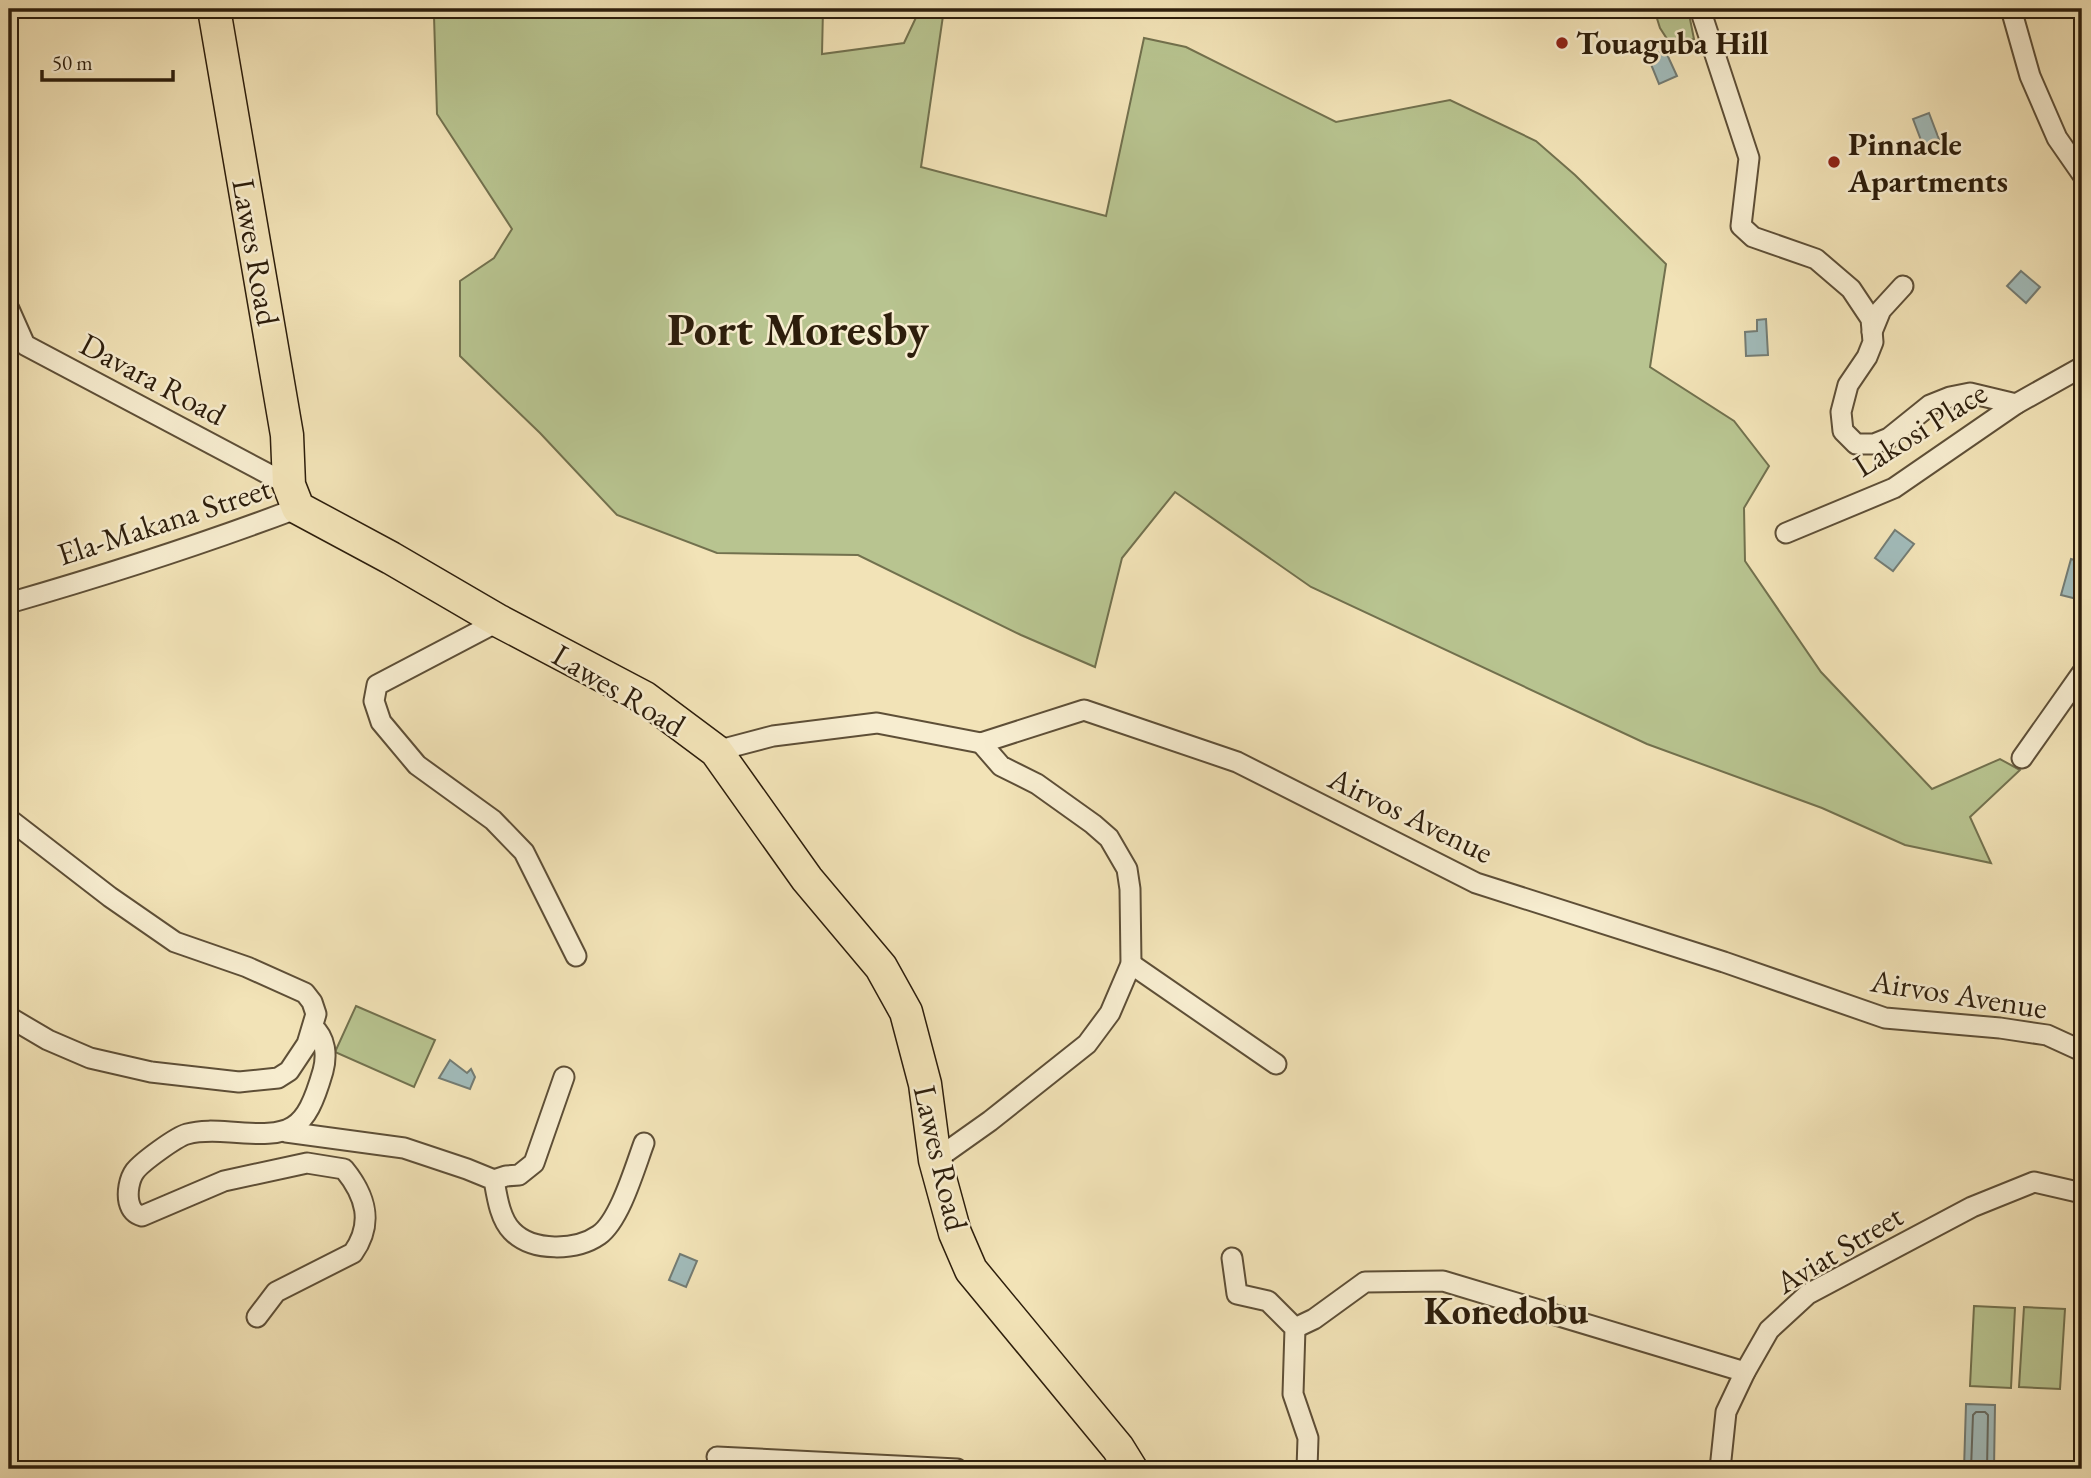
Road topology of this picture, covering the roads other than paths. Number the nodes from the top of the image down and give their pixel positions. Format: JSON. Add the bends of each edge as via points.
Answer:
{"nodes":[{"id":1,"x":214,"y":9,"type":"edge"},
{"id":2,"x":1700,"y":9,"type":"edge"},
{"id":3,"x":2011,"y":9,"type":"edge"},
{"id":4,"x":2082,"y":174,"type":"edge"},
{"id":5,"x":1903,"y":286,"type":"dead end"},
{"id":6,"x":9,"y":309,"type":"edge"},
{"id":7,"x":1872,"y":332,"type":"junction"},
{"id":8,"x":17,"y":341,"type":"edge"},
{"id":9,"x":2082,"y":367,"type":"edge"},
{"id":10,"x":2016,"y":404,"type":"junction"},
{"id":11,"x":293,"y":496,"type":"junction"},
{"id":12,"x":1786,"y":533,"type":"dead end"},
{"id":13,"x":9,"y":603,"type":"edge"},
{"id":14,"x":499,"y":621,"type":"junction"},
{"id":15,"x":2082,"y":673,"type":"edge"},
{"id":16,"x":981,"y":743,"type":"junction"},
{"id":17,"x":716,"y":751,"type":"junction"},
{"id":18,"x":2022,"y":758,"type":"dead end"},
{"id":19,"x":9,"y":819,"type":"edge"},
{"id":20,"x":576,"y":956,"type":"dead end"},
{"id":21,"x":1131,"y":964,"type":"junction"},
{"id":22,"x":9,"y":1017,"type":"edge"},
{"id":23,"x":313,"y":1027,"type":"junction"},
{"id":24,"x":2082,"y":1051,"type":"edge"},
{"id":25,"x":1276,"y":1064,"type":"dead end"},
{"id":26,"x":564,"y":1077,"type":"dead end"},
{"id":27,"x":286,"y":1132,"type":"junction"},
{"id":28,"x":644,"y":1143,"type":"dead end"},
{"id":29,"x":935,"y":1160,"type":"junction"},
{"id":30,"x":494,"y":1180,"type":"junction"},
{"id":31,"x":2082,"y":1193,"type":"edge"},
{"id":32,"x":1232,"y":1258,"type":"dead end"},
{"id":33,"x":257,"y":1317,"type":"dead end"},
{"id":34,"x":1296,"y":1328,"type":"junction"},
{"id":35,"x":1745,"y":1372,"type":"junction"},
{"id":36,"x":717,"y":1457,"type":"dead end"},
{"id":37,"x":957,"y":1469,"type":"edge"},
{"id":38,"x":1132,"y":1469,"type":"edge"},
{"id":39,"x":1307,"y":1469,"type":"edge"},
{"id":40,"x":1720,"y":1469,"type":"edge"}],
"edges":[{"from":1,"to":11,"type":"main road","name":"Lawes Road","via":[[287,435]]},
{"from":2,"to":7,"type":"street","via":[[1749,158],[1741,226],[1753,237],[1816,259],[1851,289],[1871,319]]},
{"from":3,"to":4,"type":"street","via":[[2029,76],[2057,138]]},
{"from":5,"to":7,"type":"street","via":[[1881,310]]},
{"from":6,"to":8,"type":"street","name":"Davara Road"},
{"from":7,"to":10,"type":"street","via":[[1873,342],[1848,385],[1841,412],[1843,431],[1856,444],[1889,438],[1930,405],[1950,397],[1970,393]]},
{"from":8,"to":11,"type":"street","name":"Davara Road"},
{"from":9,"to":10,"type":"street","name":"Lakosi Place"},
{"from":10,"to":12,"type":"street","name":"Lakosi Place","via":[[1894,488]]},
{"from":11,"to":13,"type":"street","name":"Ela-Makana Street","via":[[247,527]]},
{"from":11,"to":14,"type":"main road","name":"Lawes Road"},
{"from":14,"to":17,"type":"main road","name":"Lawes Road","via":[[645,698]]},
{"from":14,"to":20,"type":"street","via":[[377,685],[374,701],[381,722],[417,765],[493,820],[524,852]]},
{"from":15,"to":18,"type":"street"},
{"from":16,"to":17,"type":"street","name":"Airvos Avenue","via":[[877,723],[773,736]]},
{"from":16,"to":21,"type":"street","via":[[1001,766],[1037,784],[1109,838],[1127,869]]},
{"from":16,"to":24,"type":"street","name":"Airvos Avenue","via":[[1084,710],[1237,762],[1476,883],[1885,1018],[2047,1035]]},
{"from":17,"to":29,"type":"main road","name":"Lawes Road","via":[[807,879],[881,967],[906,1012],[925,1084]]},
{"from":19,"to":23,"type":"street","via":[[175,942],[305,993],[316,1014]]},
{"from":21,"to":25,"type":"street"},
{"from":21,"to":29,"type":"street","via":[[1110,1013],[1087,1044]]},
{"from":22,"to":23,"type":"street","via":[[90,1058],[151,1072],[239,1082],[278,1078],[289,1071]]},
{"from":23,"to":27,"type":"street","via":[[319,1032],[326,1061],[303,1120]]},
{"from":26,"to":30,"type":"street","via":[[534,1163],[519,1175]]},
{"from":27,"to":30,"type":"street","via":[[404,1148]]},
{"from":27,"to":33,"type":"street","via":[[214,1131],[182,1136],[134,1172],[127,1194],[131,1209],[142,1216],[224,1181],[307,1163],[344,1169],[363,1201],[366,1222],[360,1242],[353,1253],[276,1292]]},
{"from":28,"to":30,"type":"street","via":[[614,1216],[600,1234],[583,1242],[561,1247],[525,1241],[510,1230],[498,1205]]},
{"from":29,"to":38,"type":"main road","name":"Lawes Road","via":[[955,1233],[971,1270]]},
{"from":31,"to":35,"type":"street","name":"Aviat Street","via":[[2034,1182],[1972,1207],[1808,1294],[1769,1330]]},
{"from":32,"to":34,"type":"street","via":[[1237,1294],[1268,1301]]},
{"from":34,"to":35,"type":"street","via":[[1365,1282],[1443,1281]]},
{"from":34,"to":39,"type":"street","via":[[1293,1394],[1308,1438]]},
{"from":35,"to":40,"type":"street","name":"Aviat Street","via":[[1726,1412]]},
{"from":36,"to":37,"type":"street"}]}
